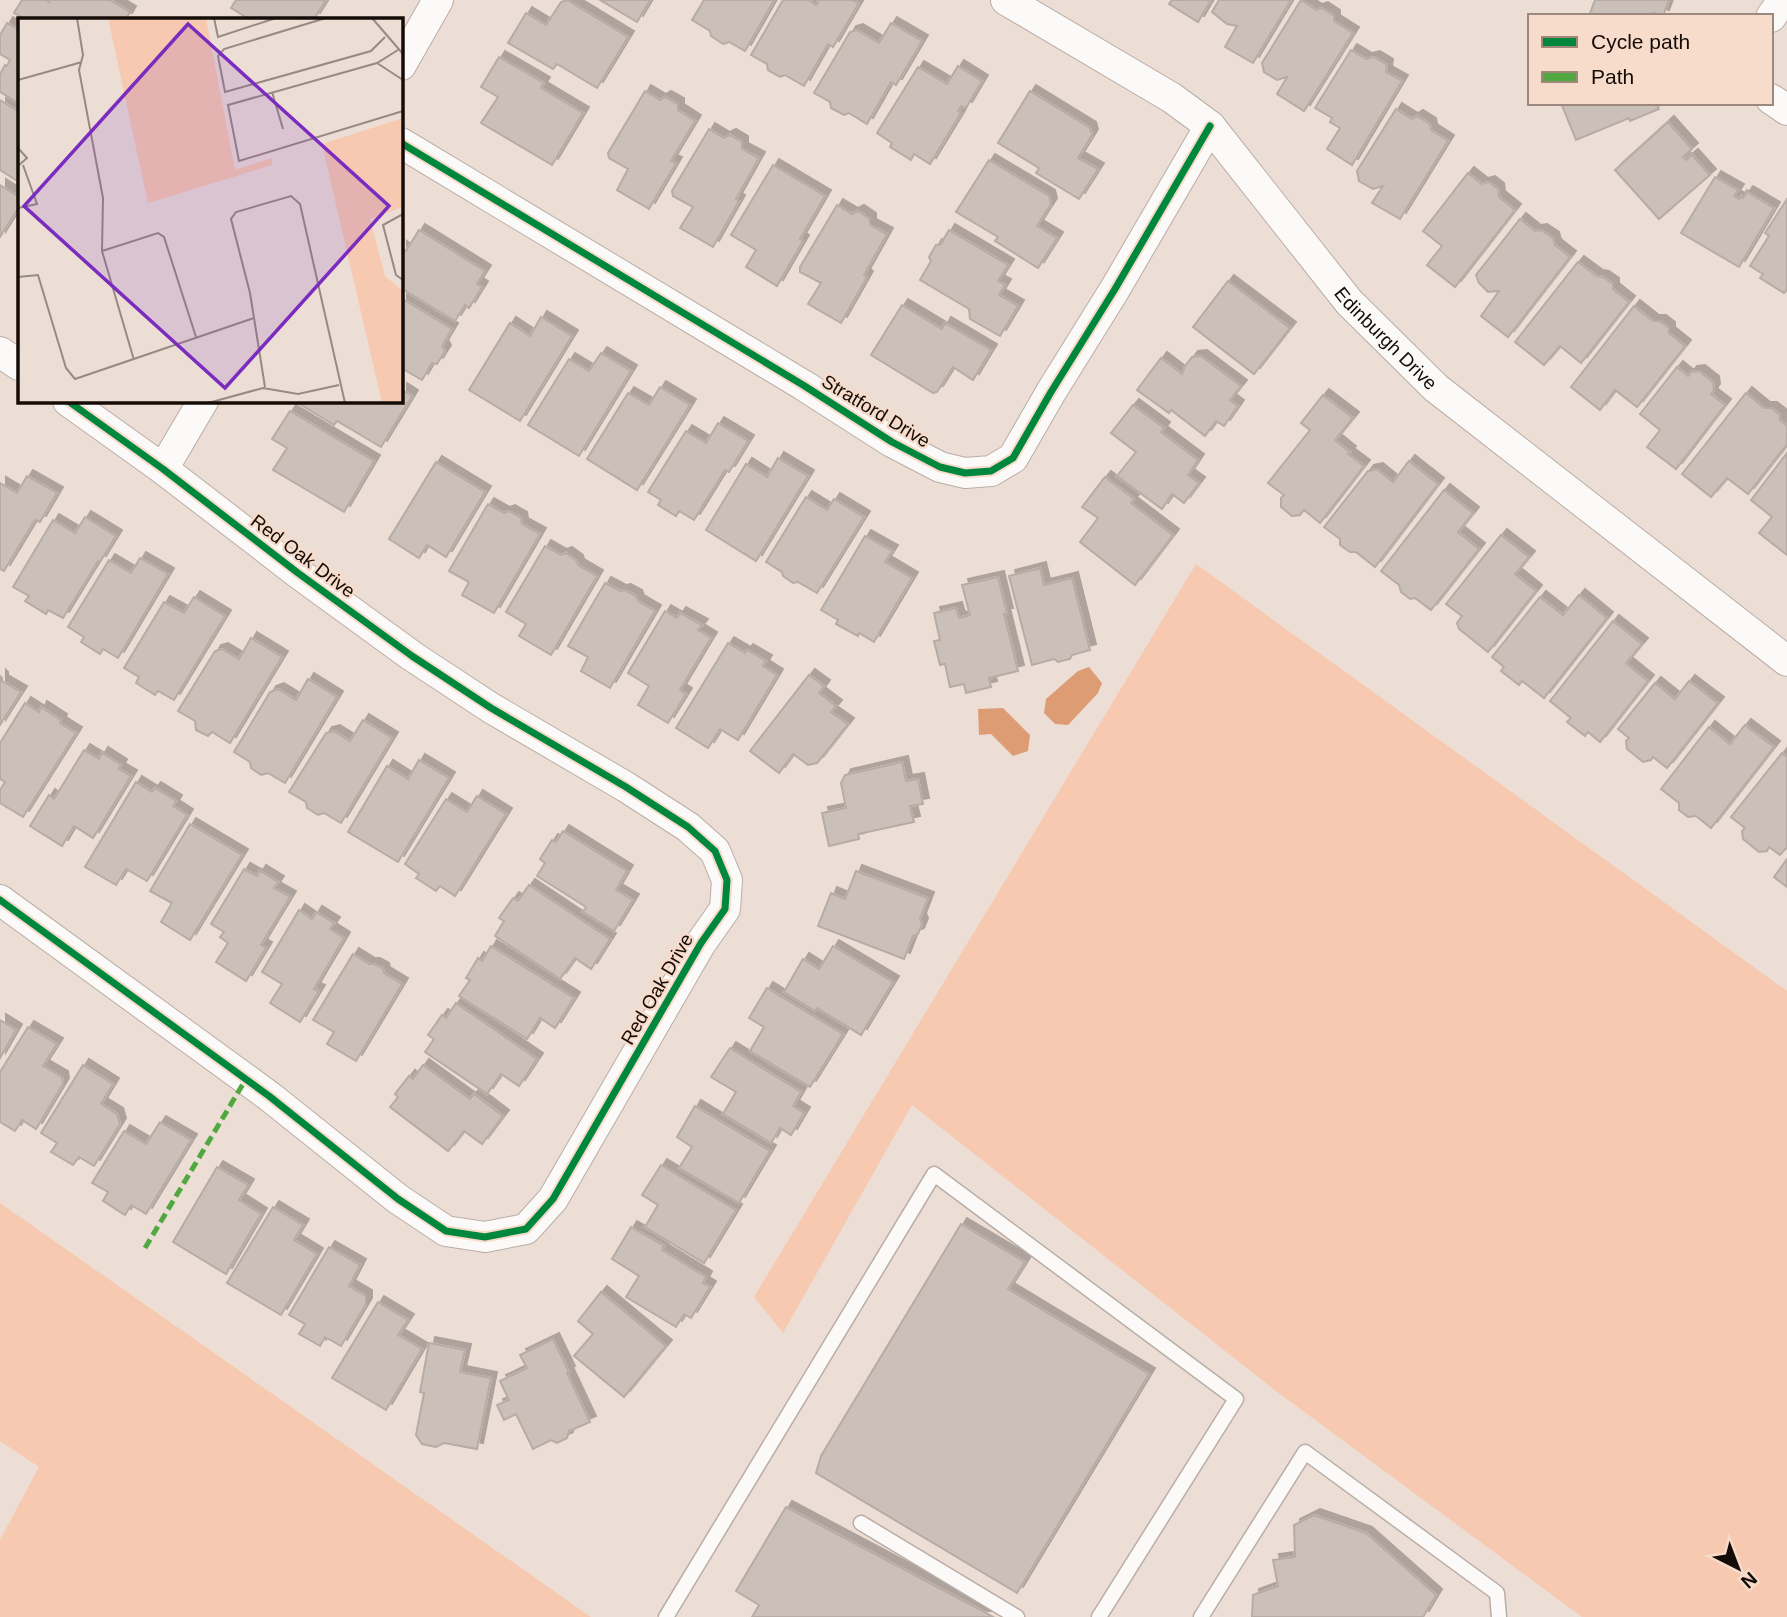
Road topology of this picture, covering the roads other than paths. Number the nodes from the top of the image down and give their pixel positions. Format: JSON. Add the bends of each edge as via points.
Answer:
{"nodes":[{"id":1,"x":438,"y":0,"type":"edge"},
{"id":2,"x":1006,"y":0,"type":"edge"},
{"id":3,"x":402,"y":63,"type":"edge"},
{"id":4,"x":1210,"y":127,"type":"junction"},
{"id":5,"x":402,"y":144,"type":"edge"},
{"id":6,"x":0,"y":352,"type":"edge"},
{"id":7,"x":18,"y":364,"type":"edge"},
{"id":8,"x":69,"y":402,"type":"edge"},
{"id":9,"x":202,"y":402,"type":"edge"},
{"id":10,"x":163,"y":469,"type":"junction"},
{"id":11,"x":1787,"y":661,"type":"edge"},
{"id":12,"x":0,"y":900,"type":"edge"},
{"id":13,"x":861,"y":1523,"type":"dead end"},
{"id":14,"x":666,"y":1617,"type":"edge"},
{"id":15,"x":1017,"y":1617,"type":"edge"},
{"id":16,"x":1099,"y":1617,"type":"edge"},
{"id":17,"x":1201,"y":1617,"type":"edge"},
{"id":18,"x":1499,"y":1617,"type":"edge"}],
"edges":[{"from":1,"to":3,"type":"street"},
{"from":2,"to":4,"type":"street","name":"Edinburgh Drive","via":[[1172,98]]},
{"from":4,"to":5,"type":"street","name":"Stratford Drive","via":[[1013,458],[991,471],[965,473],[940,467],[892,442]]},
{"from":4,"to":11,"type":"street","name":"Edinburgh Drive","via":[[1349,302],[1428,380]]},
{"from":6,"to":7,"type":"street"},
{"from":8,"to":10,"type":"street","name":"Red Oak Drive"},
{"from":9,"to":10,"type":"street"},
{"from":10,"to":12,"type":"street","name":"Red Oak Drive","via":[[412,656],[688,827],[715,851],[727,880],[725,909],[553,1199],[526,1229],[485,1237],[446,1231],[398,1199],[269,1096]]},
{"from":13,"to":15,"type":"lane"},
{"from":14,"to":16,"type":"lane","via":[[934,1174],[1236,1399]]},
{"from":17,"to":18,"type":"lane","via":[[1306,1452],[1497,1593]]}]}
